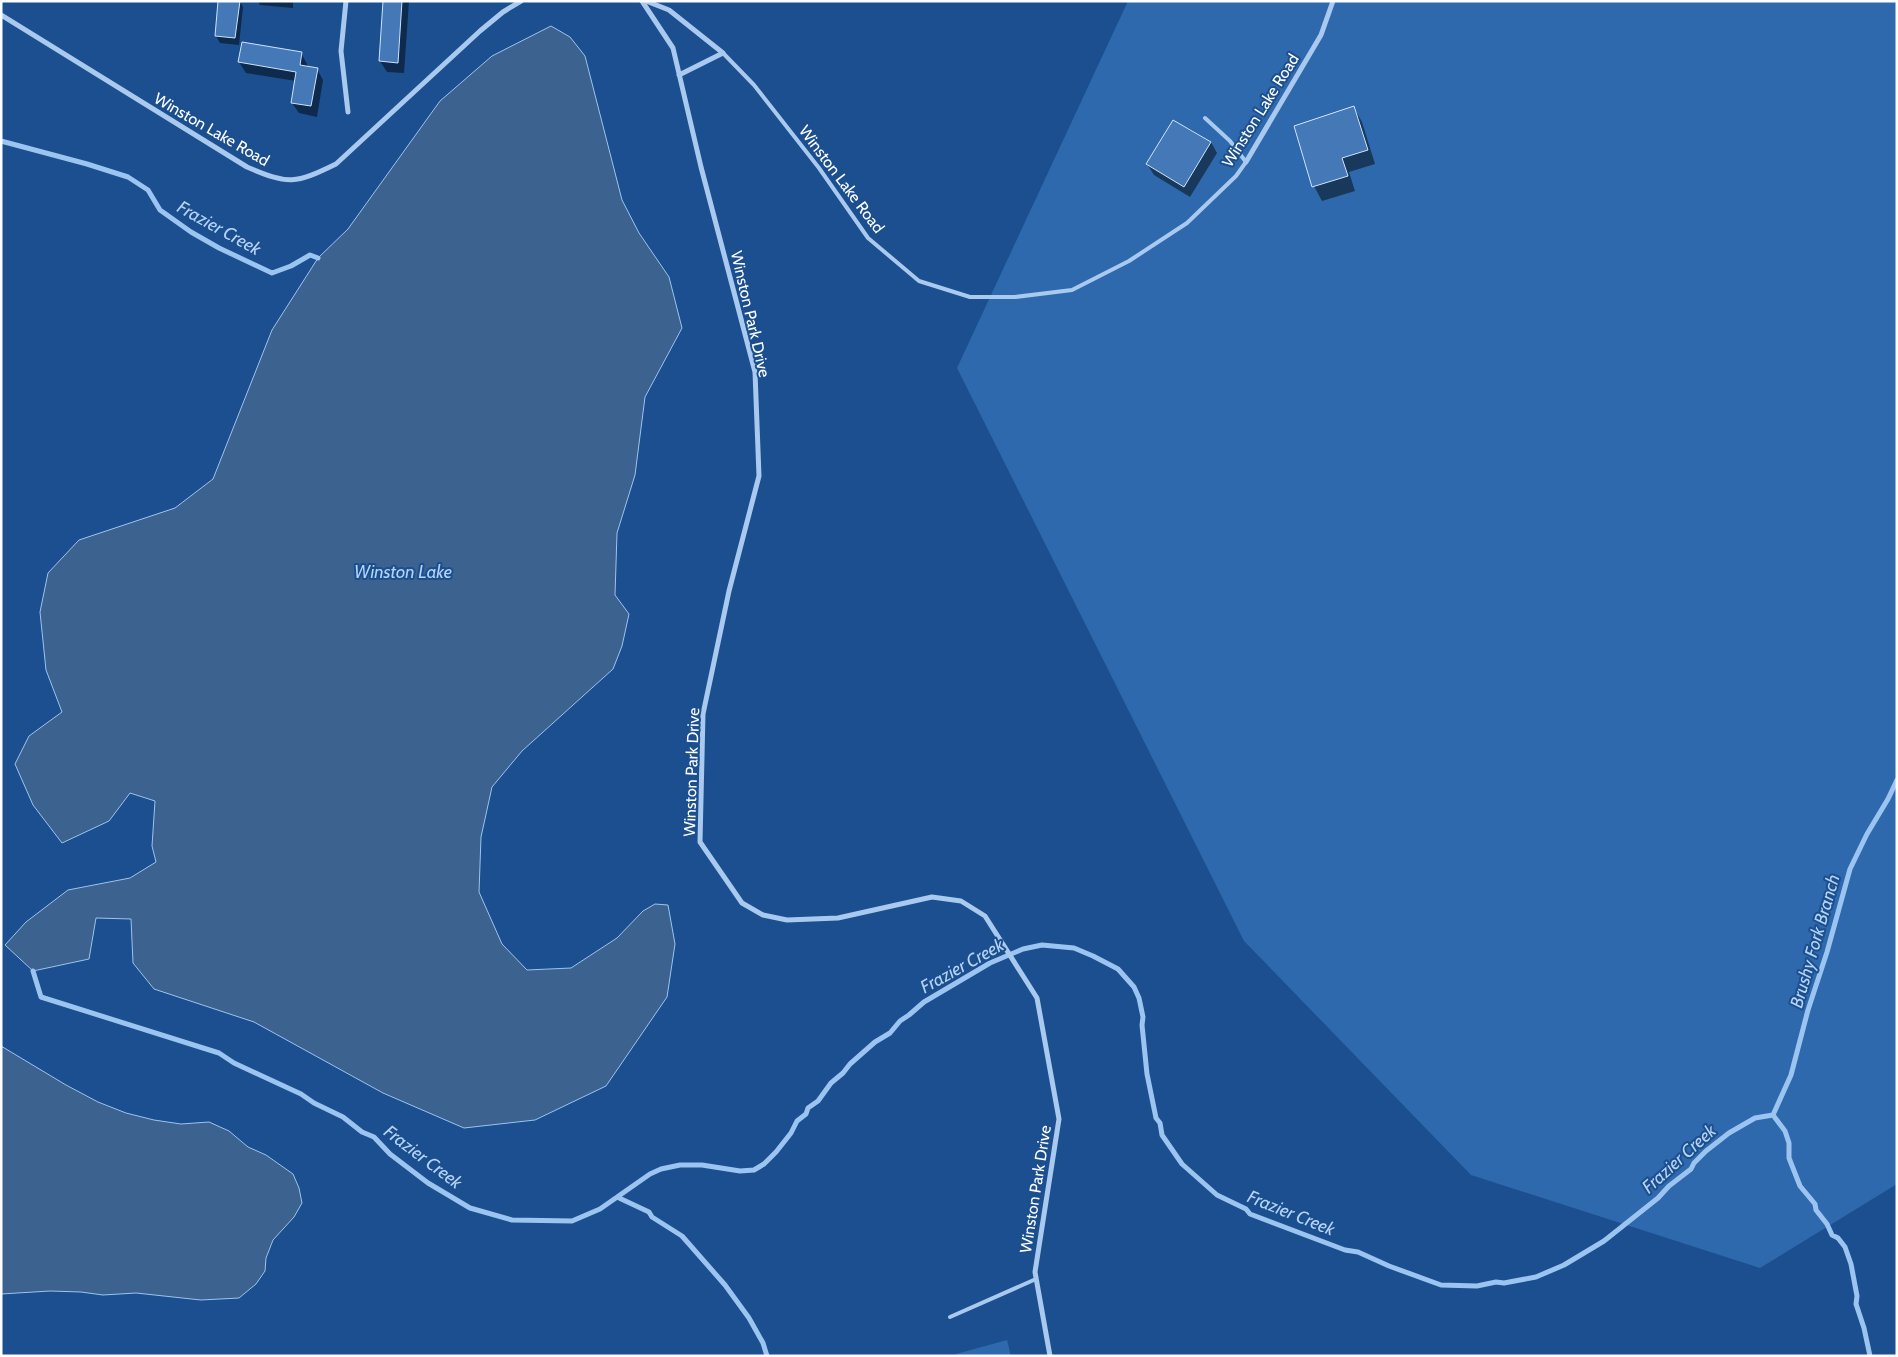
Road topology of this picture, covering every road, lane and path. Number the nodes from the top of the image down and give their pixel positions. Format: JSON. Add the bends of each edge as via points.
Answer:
{"nodes":[{"id":1,"x":346,"y":1,"type":"edge"},
{"id":2,"x":521,"y":1,"type":"edge"},
{"id":3,"x":644,"y":1,"type":"edge"},
{"id":4,"x":1333,"y":1,"type":"edge"},
{"id":5,"x":1,"y":15,"type":"edge"},
{"id":6,"x":723,"y":53,"type":"junction"},
{"id":7,"x":679,"y":75,"type":"junction"},
{"id":8,"x":348,"y":112,"type":"dead end"},
{"id":9,"x":1205,"y":118,"type":"dead end"},
{"id":10,"x":1246,"y":162,"type":"junction"},
{"id":11,"x":1036,"y":1279,"type":"junction"},
{"id":12,"x":950,"y":1317,"type":"dead end"},
{"id":13,"x":1050,"y":1356,"type":"edge"}],
"edges":[{"from":1,"to":8,"type":"street","via":[[341,51]]},
{"from":2,"to":5,"type":"street","name":"Winston Lake Road","via":[[480,31],[336,164],[317,174],[288,181],[247,167]]},
{"from":3,"to":6,"type":"street","name":"Winston Lake Road","via":[[669,10]]},
{"from":3,"to":7,"type":"street","name":"Winston Park Drive","via":[[673,48]]},
{"from":4,"to":10,"type":"street","name":"Winston Lake Road","via":[[1321,35]]},
{"from":6,"to":7,"type":"street"},
{"from":6,"to":10,"type":"lane","name":"Winston Lake Road","via":[[766,100],[868,238],[919,282],[970,297],[1015,297],[1072,290],[1129,260],[1187,223],[1236,176]]},
{"from":7,"to":11,"type":"street","name":"Winston Park Drive","via":[[756,372],[759,476],[729,591],[703,714],[700,842],[742,902],[763,915],[788,920],[838,918],[932,896],[961,901],[985,916],[1038,998],[1058,1119]]},
{"from":9,"to":10,"type":"lane","via":[[1230,141]]},
{"from":11,"to":12,"type":"lane"},
{"from":11,"to":13,"type":"street","name":"Winston Park Drive"}]}
